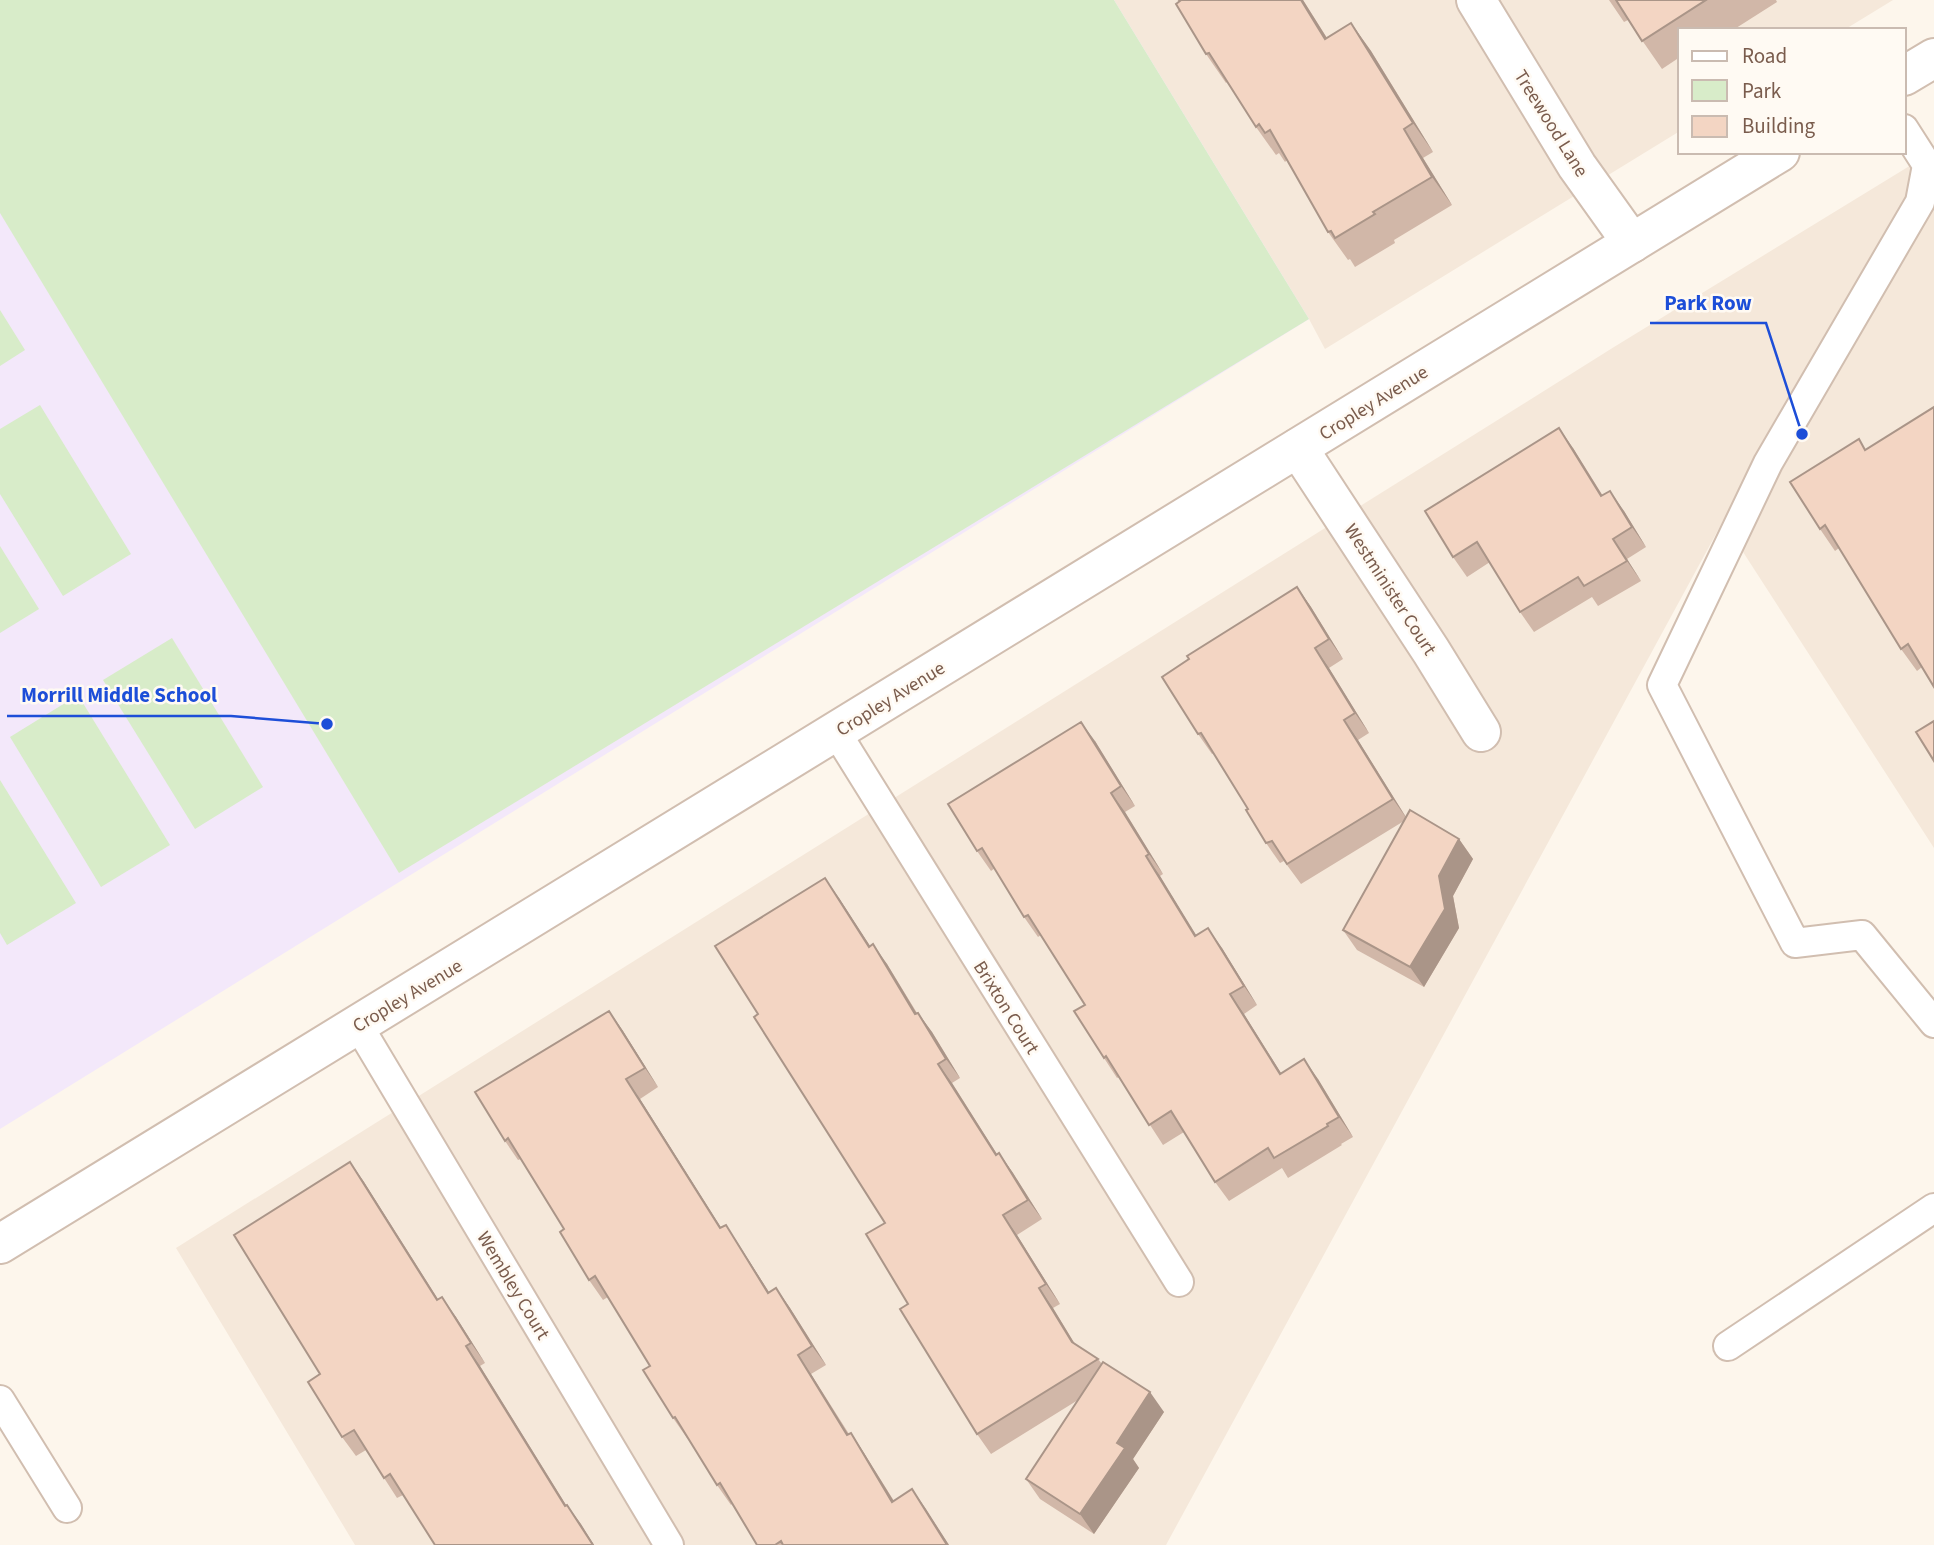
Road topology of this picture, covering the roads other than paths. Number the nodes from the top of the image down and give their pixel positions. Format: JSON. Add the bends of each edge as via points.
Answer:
{"nodes":[{"id":1,"x":1476,"y":0,"type":"edge"},
{"id":2,"x":1934,"y":58,"type":"edge"},
{"id":3,"x":1906,"y":75,"type":"edge"},
{"id":4,"x":1906,"y":132,"type":"edge"},
{"id":5,"x":1777,"y":154,"type":"edge"},
{"id":6,"x":1632,"y":243,"type":"junction"},
{"id":7,"x":1298,"y":448,"type":"junction"},
{"id":8,"x":836,"y":732,"type":"junction"},
{"id":9,"x":1481,"y":732,"type":"dead end"},
{"id":10,"x":1934,"y":1023,"type":"edge"},
{"id":11,"x":358,"y":1025,"type":"junction"},
{"id":12,"x":1934,"y":1208,"type":"edge"},
{"id":13,"x":0,"y":1244,"type":"edge"},
{"id":14,"x":1179,"y":1282,"type":"dead end"},
{"id":15,"x":1728,"y":1346,"type":"dead end"},
{"id":16,"x":0,"y":1400,"type":"edge"},
{"id":17,"x":66,"y":1508,"type":"dead end"},
{"id":18,"x":669,"y":1545,"type":"edge"}],
"edges":[{"from":1,"to":6,"type":"street","name":"Treewood Lane","via":[[1577,166]]},
{"from":2,"to":3,"type":"street"},
{"from":4,"to":10,"type":"lane","via":[[1927,165],[1920,202],[1768,463],[1662,685],[1795,943],[1862,935]]},
{"from":5,"to":6,"type":"street","name":"Cropley Avenue"},
{"from":6,"to":7,"type":"street","name":"Cropley Avenue"},
{"from":7,"to":8,"type":"street","name":"Cropley Avenue"},
{"from":7,"to":9,"type":"street","name":"Westminister Court"},
{"from":8,"to":11,"type":"street","name":"Cropley Avenue"},
{"from":8,"to":14,"type":"lane","name":"Brixton Court"},
{"from":11,"to":13,"type":"street","name":"Cropley Avenue"},
{"from":11,"to":18,"type":"lane","name":"Wembley Court"},
{"from":12,"to":15,"type":"lane"},
{"from":16,"to":17,"type":"lane"}]}
